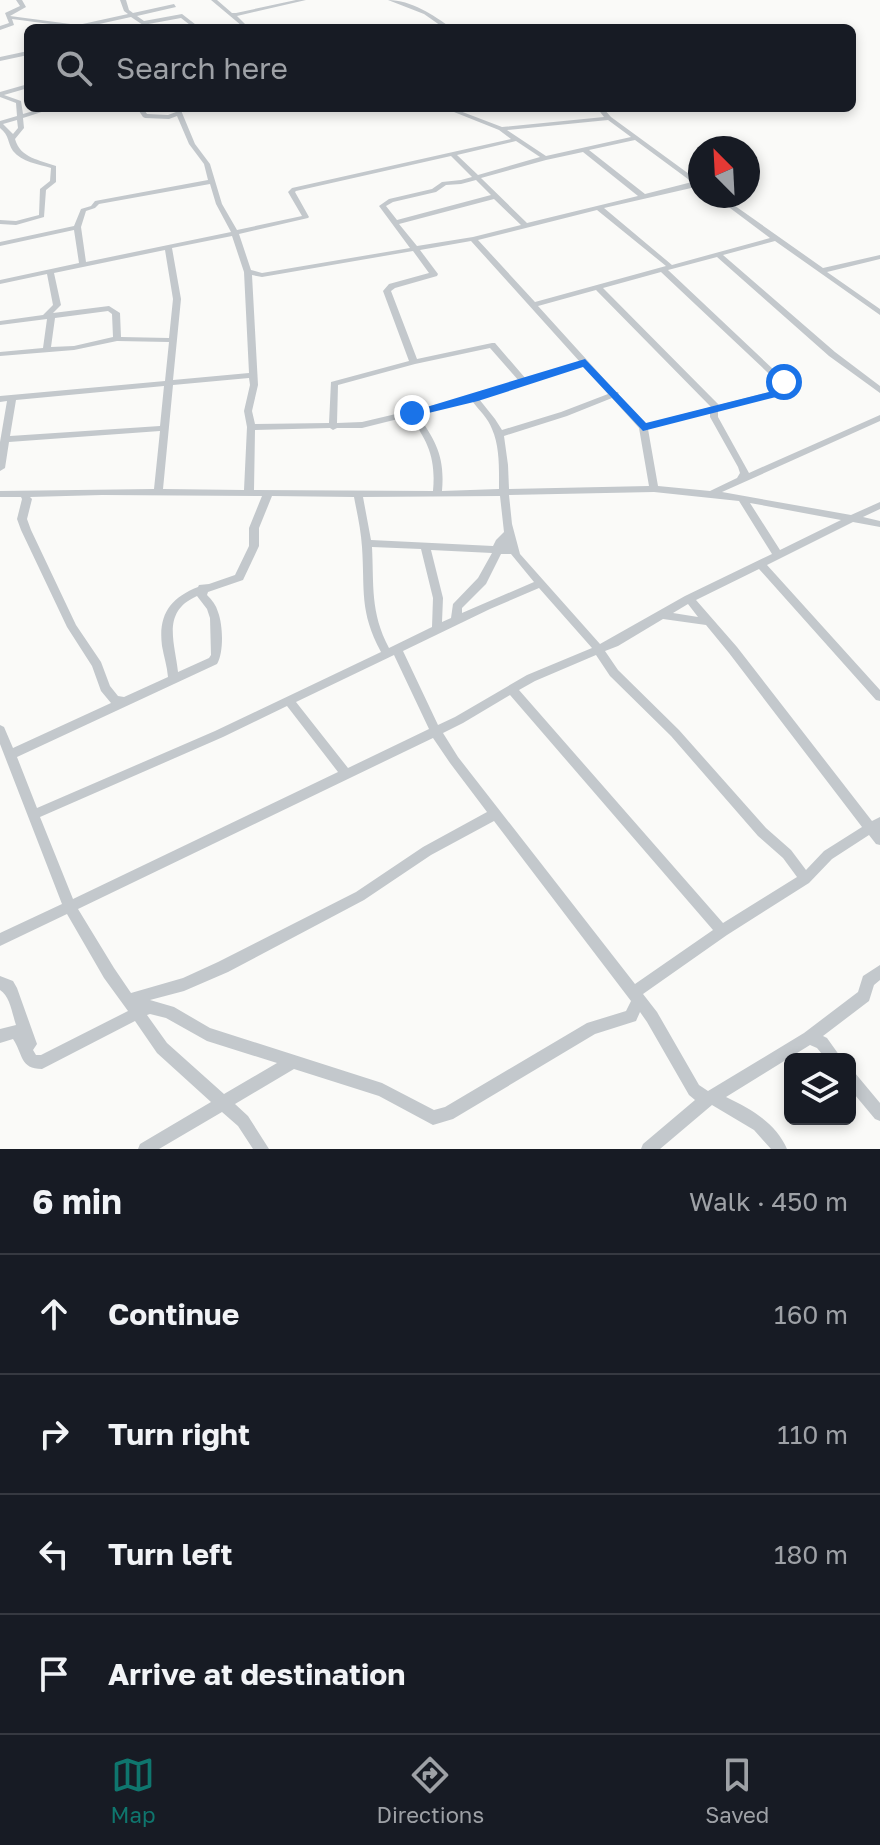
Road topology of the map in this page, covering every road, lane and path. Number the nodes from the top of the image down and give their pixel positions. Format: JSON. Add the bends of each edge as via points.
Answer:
{"nodes":[{"id":1,"x":19,"y":0,"type":"edge"},
{"id":2,"x":123,"y":0,"type":"edge"},
{"id":3,"x":214,"y":0,"type":"edge"},
{"id":4,"x":277,"y":0,"type":"edge"},
{"id":5,"x":303,"y":0,"type":"edge"},
{"id":6,"x":391,"y":0,"type":"edge"},
{"id":7,"x":173,"y":3,"type":"edge"},
{"id":8,"x":284,"y":5,"type":"junction"},
{"id":9,"x":0,"y":10,"type":"edge"},
{"id":10,"x":250,"y":14,"type":"junction"},
{"id":11,"x":232,"y":15,"type":"junction"},
{"id":12,"x":8,"y":16,"type":"junction"},
{"id":13,"x":182,"y":16,"type":"junction"},
{"id":14,"x":133,"y":17,"type":"junction"},
{"id":15,"x":57,"y":24,"type":"edge"},
{"id":16,"x":93,"y":24,"type":"edge"},
{"id":17,"x":144,"y":24,"type":"edge"},
{"id":18,"x":150,"y":24,"type":"edge"},
{"id":19,"x":192,"y":24,"type":"edge"},
{"id":20,"x":243,"y":24,"type":"edge"},
{"id":21,"x":254,"y":24,"type":"edge"},
{"id":22,"x":442,"y":24,"type":"edge"},
{"id":23,"x":0,"y":28,"type":"edge"},
{"id":24,"x":24,"y":54,"type":"edge"},
{"id":25,"x":0,"y":59,"type":"edge"},
{"id":26,"x":24,"y":87,"type":"edge"},
{"id":27,"x":0,"y":94,"type":"edge"},
{"id":28,"x":38,"y":112,"type":"edge"},
{"id":29,"x":143,"y":112,"type":"edge"},
{"id":30,"x":176,"y":112,"type":"edge"},
{"id":31,"x":178,"y":112,"type":"edge"},
{"id":32,"x":457,"y":112,"type":"edge"},
{"id":33,"x":604,"y":112,"type":"edge"},
{"id":34,"x":21,"y":117,"type":"junction"},
{"id":35,"x":609,"y":118,"type":"junction"},
{"id":36,"x":0,"y":124,"type":"edge"},
{"id":37,"x":501,"y":129,"type":"junction"},
{"id":38,"x":13,"y":138,"type":"junction"},
{"id":39,"x":637,"y":138,"type":"junction"},
{"id":40,"x":514,"y":140,"type":"junction"},
{"id":41,"x":585,"y":150,"type":"junction"},
{"id":42,"x":454,"y":155,"type":"junction"},
{"id":43,"x":545,"y":158,"type":"junction"},
{"id":44,"x":477,"y":176,"type":"junction"},
{"id":45,"x":688,"y":176,"type":"edge"},
{"id":46,"x":213,"y":181,"type":"junction"},
{"id":47,"x":688,"y":186,"type":"edge"},
{"id":48,"x":496,"y":196,"type":"junction"},
{"id":49,"x":644,"y":197,"type":"junction"},
{"id":50,"x":598,"y":207,"type":"junction"},
{"id":51,"x":734,"y":208,"type":"edge"},
{"id":52,"x":0,"y":222,"type":"edge"},
{"id":53,"x":395,"y":223,"type":"junction"},
{"id":54,"x":525,"y":225,"type":"junction"},
{"id":55,"x":77,"y":227,"type":"junction"},
{"id":56,"x":234,"y":233,"type":"junction"},
{"id":57,"x":777,"y":238,"type":"junction"},
{"id":58,"x":473,"y":239,"type":"junction"},
{"id":59,"x":0,"y":244,"type":"edge"},
{"id":60,"x":168,"y":247,"type":"junction"},
{"id":61,"x":417,"y":248,"type":"junction"},
{"id":62,"x":719,"y":255,"type":"junction"},
{"id":63,"x":880,"y":257,"type":"edge"},
{"id":64,"x":83,"y":265,"type":"junction"},
{"id":65,"x":667,"y":269,"type":"junction"},
{"id":66,"x":821,"y":271,"type":"junction"},
{"id":67,"x":50,"y":272,"type":"junction"},
{"id":68,"x":248,"y":272,"type":"junction"},
{"id":69,"x":0,"y":282,"type":"edge"},
{"id":70,"x":597,"y":287,"type":"junction"},
{"id":71,"x":534,"y":305,"type":"junction"},
{"id":72,"x":880,"y":313,"type":"edge"},
{"id":73,"x":53,"y":314,"type":"junction"},
{"id":74,"x":0,"y":323,"type":"edge"},
{"id":75,"x":117,"y":339,"type":"junction"},
{"id":76,"x":171,"y":340,"type":"junction"},
{"id":77,"x":47,"y":349,"type":"junction"},
{"id":78,"x":0,"y":354,"type":"edge"},
{"id":79,"x":414,"y":362,"type":"junction"},
{"id":80,"x":585,"y":363,"type":"junction"},
{"id":81,"x":253,"y":375,"type":"junction"},
{"id":82,"x":523,"y":381,"type":"junction"},
{"id":83,"x":170,"y":382,"type":"junction"},
{"id":84,"x":880,"y":390,"type":"edge"},
{"id":85,"x":615,"y":394,"type":"junction"},
{"id":86,"x":12,"y":397,"type":"junction"},
{"id":87,"x":474,"y":398,"type":"junction"},
{"id":88,"x":0,"y":399,"type":"edge"},
{"id":89,"x":716,"y":409,"type":"junction"},
{"id":90,"x":412,"y":413,"type":"junction"},
{"id":91,"x":880,"y":418,"type":"edge"},
{"id":92,"x":251,"y":427,"type":"junction"},
{"id":93,"x":333,"y":427,"type":"junction"},
{"id":94,"x":643,"y":427,"type":"junction"},
{"id":95,"x":165,"y":428,"type":"junction"},
{"id":96,"x":499,"y":434,"type":"junction"},
{"id":97,"x":7,"y":439,"type":"junction"},
{"id":98,"x":0,"y":468,"type":"edge"},
{"id":99,"x":739,"y":482,"type":"junction"},
{"id":100,"x":654,"y":489,"type":"junction"},
{"id":101,"x":158,"y":493,"type":"junction"},
{"id":102,"x":358,"y":493,"type":"junction"},
{"id":103,"x":503,"y":493,"type":"junction"},
{"id":104,"x":712,"y":493,"type":"junction"},
{"id":105,"x":0,"y":494,"type":"edge"},
{"id":106,"x":24,"y":494,"type":"junction"},
{"id":107,"x":249,"y":494,"type":"junction"},
{"id":108,"x":268,"y":494,"type":"junction"},
{"id":109,"x":437,"y":494,"type":"junction"},
{"id":110,"x":742,"y":498,"type":"junction"},
{"id":111,"x":880,"y":505,"type":"edge"},
{"id":112,"x":849,"y":519,"type":"junction"},
{"id":113,"x":880,"y":524,"type":"edge"},
{"id":114,"x":508,"y":533,"type":"junction"},
{"id":115,"x":367,"y":543,"type":"junction"},
{"id":116,"x":426,"y":548,"type":"junction"},
{"id":117,"x":498,"y":549,"type":"junction"},
{"id":118,"x":514,"y":551,"type":"junction"},
{"id":119,"x":778,"y":555,"type":"junction"},
{"id":120,"x":761,"y":564,"type":"junction"},
{"id":121,"x":539,"y":584,"type":"junction"},
{"id":122,"x":203,"y":588,"type":"junction"},
{"id":123,"x":689,"y":599,"type":"junction"},
{"id":124,"x":659,"y":615,"type":"junction"},
{"id":125,"x":456,"y":621,"type":"junction"},
{"id":126,"x":709,"y":622,"type":"junction"},
{"id":127,"x":437,"y":629,"type":"junction"},
{"id":128,"x":597,"y":650,"type":"junction"},
{"id":129,"x":392,"y":651,"type":"junction"},
{"id":130,"x":173,"y":680,"type":"junction"},
{"id":131,"x":512,"y":690,"type":"junction"},
{"id":132,"x":880,"y":697,"type":"edge"},
{"id":133,"x":125,"y":701,"type":"junction"},
{"id":134,"x":289,"y":701,"type":"junction"},
{"id":135,"x":0,"y":730,"type":"edge"},
{"id":136,"x":435,"y":731,"type":"junction"},
{"id":137,"x":10,"y":755,"type":"junction"},
{"id":138,"x":345,"y":772,"type":"junction"},
{"id":139,"x":35,"y":814,"type":"junction"},
{"id":140,"x":495,"y":814,"type":"junction"},
{"id":141,"x":875,"y":824,"type":"edge"},
{"id":142,"x":880,"y":840,"type":"edge"},
{"id":143,"x":805,"y":879,"type":"junction"},
{"id":144,"x":70,"y":907,"type":"junction"},
{"id":145,"x":722,"y":931,"type":"junction"},
{"id":146,"x":0,"y":940,"type":"edge"},
{"id":147,"x":880,"y":971,"type":"edge"},
{"id":148,"x":0,"y":983,"type":"edge"},
{"id":149,"x":636,"y":996,"type":"junction"},
{"id":150,"x":132,"y":1006,"type":"junction"},
{"id":151,"x":0,"y":1036,"type":"edge"},
{"id":152,"x":809,"y":1038,"type":"junction"},
{"id":153,"x":830,"y":1053,"type":"edge"},
{"id":154,"x":33,"y":1062,"type":"junction"},
{"id":155,"x":291,"y":1063,"type":"junction"},
{"id":156,"x":856,"y":1085,"type":"edge"},
{"id":157,"x":709,"y":1099,"type":"junction"},
{"id":158,"x":220,"y":1103,"type":"junction"},
{"id":159,"x":880,"y":1114,"type":"edge"},
{"id":160,"x":653,"y":1147,"type":"edge"},
{"id":161,"x":145,"y":1149,"type":"edge"},
{"id":162,"x":262,"y":1149,"type":"edge"},
{"id":163,"x":780,"y":1149,"type":"edge"}],
"edges":[{"from":1,"to":12,"type":"street","via":[[23,7]]},
{"from":2,"to":14,"type":"street"},
{"from":3,"to":11,"type":"street"},
{"from":4,"to":8,"type":"street"},
{"from":5,"to":8,"type":"street"},
{"from":6,"to":22,"type":"street"},
{"from":7,"to":13,"type":"street"},
{"from":7,"to":14,"type":"street"},
{"from":8,"to":10,"type":"street"},
{"from":9,"to":12,"type":"street"},
{"from":10,"to":11,"type":"street"},
{"from":10,"to":21,"type":"street"},
{"from":11,"to":20,"type":"street"},
{"from":12,"to":15,"type":"street"},
{"from":12,"to":23,"type":"street","via":[[12,24]]},
{"from":13,"to":18,"type":"street"},
{"from":13,"to":19,"type":"street"},
{"from":14,"to":16,"type":"street"},
{"from":14,"to":17,"type":"street"},
{"from":24,"to":25,"type":"street"},
{"from":26,"to":27,"type":"street"},
{"from":27,"to":34,"type":"street","via":[[18,100]]},
{"from":28,"to":34,"type":"street"},
{"from":29,"to":30,"type":"street","via":[[169,117]]},
{"from":31,"to":46,"type":"street"},
{"from":32,"to":37,"type":"street"},
{"from":33,"to":35,"type":"street"},
{"from":34,"to":36,"type":"street"},
{"from":34,"to":38,"type":"street","via":[[21,130]]},
{"from":35,"to":37,"type":"street"},
{"from":35,"to":39,"type":"street"},
{"from":36,"to":38,"type":"street"},
{"from":37,"to":40,"type":"street"},
{"from":38,"to":52,"type":"street","via":[[15,150],[33,163],[54,167],[53,182],[43,189],[42,216]]},
{"from":39,"to":41,"type":"street"},
{"from":39,"to":45,"type":"street"},
{"from":40,"to":42,"type":"street"},
{"from":40,"to":43,"type":"street"},
{"from":41,"to":43,"type":"street"},
{"from":41,"to":49,"type":"street"},
{"from":42,"to":44,"type":"street"},
{"from":42,"to":56,"type":"street","via":[[294,189],[305,217]]},
{"from":43,"to":44,"type":"street"},
{"from":44,"to":48,"type":"street"},
{"from":44,"to":53,"type":"street","via":[[391,200],[382,206]]},
{"from":46,"to":55,"type":"street","via":[[95,203],[83,210]]},
{"from":46,"to":56,"type":"street"},
{"from":47,"to":49,"type":"street"},
{"from":48,"to":53,"type":"street"},
{"from":48,"to":54,"type":"street"},
{"from":49,"to":50,"type":"street"},
{"from":50,"to":54,"type":"street"},
{"from":50,"to":65,"type":"street"},
{"from":51,"to":57,"type":"street"},
{"from":53,"to":61,"type":"street"},
{"from":54,"to":58,"type":"street"},
{"from":55,"to":59,"type":"street"},
{"from":55,"to":64,"type":"street"},
{"from":56,"to":60,"type":"street"},
{"from":56,"to":68,"type":"street"},
{"from":57,"to":62,"type":"street"},
{"from":57,"to":66,"type":"street"},
{"from":58,"to":61,"type":"street"},
{"from":58,"to":71,"type":"street"},
{"from":60,"to":64,"type":"street"},
{"from":60,"to":76,"type":"street","via":[[177,299]]},
{"from":61,"to":68,"type":"street","via":[[262,275]]},
{"from":61,"to":79,"type":"street","via":[[434,274],[387,291]]},
{"from":62,"to":65,"type":"street"},
{"from":62,"to":84,"type":"street"},
{"from":63,"to":66,"type":"street"},
{"from":64,"to":67,"type":"street"},
{"from":65,"to":70,"type":"street"},
{"from":65,"to":89,"type":"street","via":[[787,386]]},
{"from":66,"to":72,"type":"street"},
{"from":67,"to":69,"type":"street"},
{"from":67,"to":73,"type":"street"},
{"from":68,"to":81,"type":"street"},
{"from":70,"to":71,"type":"street"},
{"from":70,"to":89,"type":"street"},
{"from":71,"to":80,"type":"street"},
{"from":73,"to":74,"type":"street"},
{"from":73,"to":75,"type":"street","via":[[112,309],[118,319]]},
{"from":73,"to":77,"type":"street"},
{"from":75,"to":76,"type":"street"},
{"from":75,"to":77,"type":"street"},
{"from":76,"to":83,"type":"street"},
{"from":77,"to":78,"type":"street"},
{"from":79,"to":82,"type":"street","via":[[492,345]]},
{"from":79,"to":93,"type":"street","via":[[334,384]]},
{"from":80,"to":82,"type":"street"},
{"from":80,"to":85,"type":"street"},
{"from":81,"to":83,"type":"street"},
{"from":81,"to":92,"type":"street"},
{"from":82,"to":87,"type":"street"},
{"from":83,"to":86,"type":"street"},
{"from":83,"to":95,"type":"street"},
{"from":85,"to":94,"type":"street"},
{"from":85,"to":96,"type":"street"},
{"from":86,"to":88,"type":"street"},
{"from":86,"to":97,"type":"street"},
{"from":87,"to":90,"type":"street"},
{"from":87,"to":96,"type":"street"},
{"from":89,"to":94,"type":"street"},
{"from":89,"to":99,"type":"street","via":[[714,417],[745,473]]},
{"from":90,"to":93,"type":"street"},
{"from":90,"to":109,"type":"street","via":[[437,452]]},
{"from":91,"to":99,"type":"street"},
{"from":92,"to":93,"type":"street"},
{"from":92,"to":107,"type":"street"},
{"from":94,"to":100,"type":"street"},
{"from":95,"to":97,"type":"street"},
{"from":95,"to":101,"type":"street"},
{"from":96,"to":103,"type":"street"},
{"from":97,"to":98,"type":"street"},
{"from":99,"to":104,"type":"street"},
{"from":100,"to":103,"type":"street"},
{"from":100,"to":104,"type":"street"},
{"from":101,"to":106,"type":"street"},
{"from":101,"to":107,"type":"street"},
{"from":102,"to":108,"type":"street"},
{"from":102,"to":109,"type":"street"},
{"from":102,"to":115,"type":"street"},
{"from":103,"to":109,"type":"street"},
{"from":103,"to":114,"type":"street"},
{"from":104,"to":110,"type":"street"},
{"from":105,"to":106,"type":"street"},
{"from":106,"to":133,"type":"street","via":[[23,523],[52,589],[105,688],[115,700]]},
{"from":107,"to":108,"type":"street"},
{"from":108,"to":122,"type":"street","via":[[240,575]]},
{"from":110,"to":112,"type":"street"},
{"from":110,"to":119,"type":"street"},
{"from":111,"to":112,"type":"street"},
{"from":112,"to":113,"type":"street"},
{"from":112,"to":119,"type":"street"},
{"from":114,"to":117,"type":"street"},
{"from":114,"to":118,"type":"street"},
{"from":115,"to":116,"type":"street"},
{"from":115,"to":129,"type":"street","via":[[372,628]]},
{"from":116,"to":117,"type":"street"},
{"from":116,"to":127,"type":"street","via":[[438,598]]},
{"from":117,"to":118,"type":"street"},
{"from":117,"to":125,"type":"street","via":[[482,581],[457,607]]},
{"from":118,"to":121,"type":"street"},
{"from":119,"to":120,"type":"street"},
{"from":120,"to":123,"type":"street"},
{"from":120,"to":132,"type":"street"},
{"from":121,"to":125,"type":"street"},
{"from":121,"to":128,"type":"street"},
{"from":122,"to":130,"type":"street","via":[[170,610],[167,638]]},
{"from":122,"to":130,"type":"street","via":[[202,596],[218,621],[217,656]]},
{"from":123,"to":124,"type":"street"},
{"from":123,"to":126,"type":"street"},
{"from":124,"to":126,"type":"street"},
{"from":124,"to":128,"type":"street"},
{"from":125,"to":127,"type":"street"},
{"from":126,"to":141,"type":"street"},
{"from":127,"to":129,"type":"street"},
{"from":128,"to":131,"type":"street"},
{"from":128,"to":143,"type":"street"},
{"from":129,"to":134,"type":"street"},
{"from":129,"to":136,"type":"street"},
{"from":130,"to":133,"type":"street"},
{"from":131,"to":136,"type":"street"},
{"from":131,"to":145,"type":"street"},
{"from":133,"to":137,"type":"street"},
{"from":134,"to":138,"type":"street"},
{"from":134,"to":139,"type":"street"},
{"from":135,"to":137,"type":"street"},
{"from":136,"to":138,"type":"street"},
{"from":136,"to":140,"type":"street"},
{"from":137,"to":139,"type":"street"},
{"from":138,"to":144,"type":"street"},
{"from":139,"to":144,"type":"street"},
{"from":140,"to":149,"type":"street"},
{"from":140,"to":150,"type":"street","via":[[360,896],[223,967]]},
{"from":141,"to":142,"type":"street"},
{"from":141,"to":143,"type":"street","via":[[828,855]]},
{"from":143,"to":145,"type":"street"},
{"from":144,"to":146,"type":"street"},
{"from":144,"to":150,"type":"street"},
{"from":145,"to":149,"type":"street"},
{"from":147,"to":152,"type":"street","via":[[868,981],[864,996]]},
{"from":148,"to":154,"type":"street","via":[[12,993]]},
{"from":149,"to":155,"type":"street","via":[[631,1016],[592,1028],[437,1118],[426,1117],[382,1090]]},
{"from":149,"to":157,"type":"street","via":[[694,1090]]},
{"from":150,"to":154,"type":"street","via":[[61,1053]]},
{"from":150,"to":155,"type":"street","via":[[169,1012],[207,1034]]},
{"from":150,"to":158,"type":"street","via":[[162,1048]]},
{"from":151,"to":154,"type":"street","via":[[15,1031]]},
{"from":152,"to":153,"type":"street"},
{"from":152,"to":157,"type":"street"},
{"from":155,"to":158,"type":"street"},
{"from":156,"to":159,"type":"street"},
{"from":157,"to":160,"type":"street"},
{"from":157,"to":163,"type":"street","via":[[737,1110],[770,1134]]},
{"from":158,"to":161,"type":"street"},
{"from":158,"to":162,"type":"street","via":[[243,1121]]}]}
